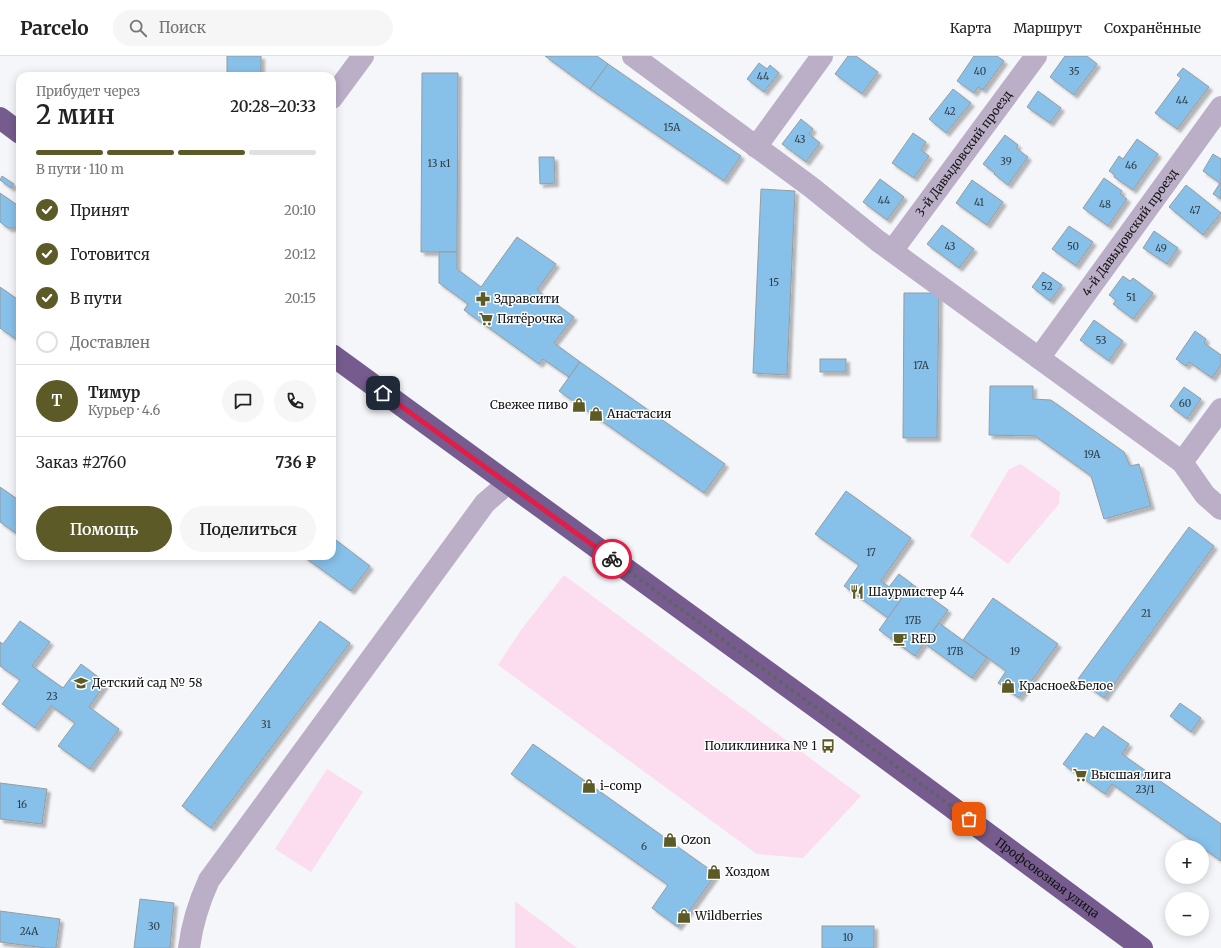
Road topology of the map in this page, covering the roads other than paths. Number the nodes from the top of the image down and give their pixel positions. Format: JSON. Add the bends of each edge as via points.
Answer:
{"nodes":[{"id":1,"x":363,"y":56,"type":"edge"},
{"id":2,"x":633,"y":56,"type":"edge"},
{"id":3,"x":822,"y":56,"type":"edge"},
{"id":4,"x":1036,"y":56,"type":"edge"},
{"id":5,"x":336,"y":93,"type":"edge"},
{"id":6,"x":1221,"y":107,"type":"edge"},
{"id":7,"x":0,"y":118,"type":"edge"},
{"id":8,"x":16,"y":130,"type":"edge"},
{"id":9,"x":756,"y":147,"type":"junction"},
{"id":10,"x":892,"y":251,"type":"junction"},
{"id":11,"x":336,"y":358,"type":"edge"},
{"id":12,"x":1039,"y":358,"type":"junction"},
{"id":13,"x":1221,"y":409,"type":"edge"},
{"id":14,"x":1182,"y":462,"type":"junction"},
{"id":15,"x":508,"y":483,"type":"junction"},
{"id":16,"x":1221,"y":509,"type":"edge"},
{"id":17,"x":189,"y":948,"type":"edge"},
{"id":18,"x":1142,"y":948,"type":"edge"}],
"edges":[{"from":1,"to":5,"type":"street"},
{"from":2,"to":9,"type":"street"},
{"from":3,"to":9,"type":"street"},
{"from":4,"to":10,"type":"street","name":"3-й Давыдовский проезд"},
{"from":6,"to":12,"type":"street","name":"4-й Давыдовский проезд"},
{"from":7,"to":8,"type":"highway"},
{"from":9,"to":10,"type":"street"},
{"from":10,"to":12,"type":"street"},
{"from":11,"to":15,"type":"highway","name":"Профсоюзная улица"},
{"from":12,"to":14,"type":"street"},
{"from":13,"to":14,"type":"street"},
{"from":14,"to":16,"type":"street","via":[[1205,495]]},
{"from":15,"to":17,"type":"street","via":[[484,503],[209,880],[199,904]]},
{"from":15,"to":18,"type":"highway","name":"Профсоюзная улица"}]}
